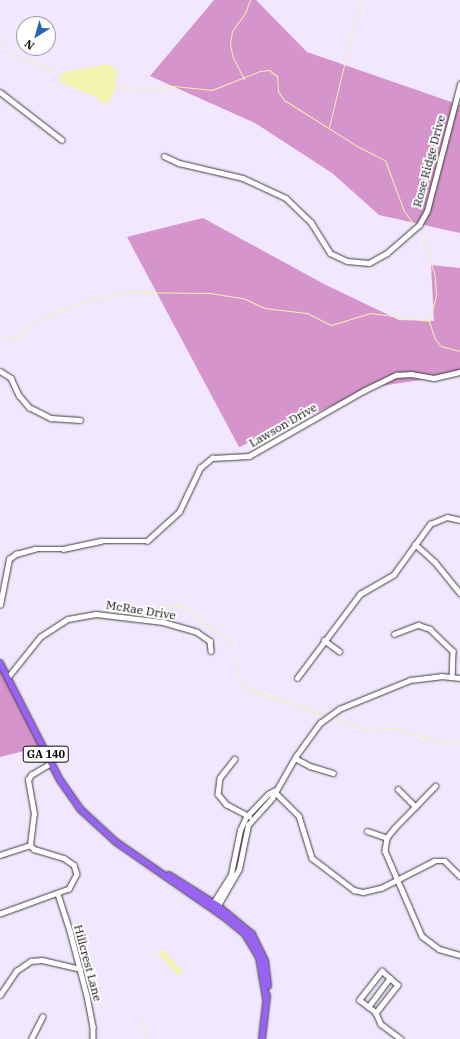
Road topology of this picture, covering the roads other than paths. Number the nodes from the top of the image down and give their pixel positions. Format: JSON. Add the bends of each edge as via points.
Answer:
{"nodes":[{"id":1,"x":460,"y":84,"type":"edge"},
{"id":2,"x":0,"y":92,"type":"edge"},
{"id":3,"x":62,"y":140,"type":"dead end"},
{"id":4,"x":164,"y":156,"type":"dead end"},
{"id":5,"x":0,"y":371,"type":"edge"},
{"id":6,"x":460,"y":372,"type":"edge"},
{"id":7,"x":80,"y":420,"type":"dead end"},
{"id":8,"x":460,"y":520,"type":"edge"},
{"id":9,"x":415,"y":544,"type":"junction"},
{"id":10,"x":460,"y":592,"type":"edge"},
{"id":11,"x":0,"y":605,"type":"edge"},
{"id":12,"x":394,"y":634,"type":"dead end"},
{"id":13,"x":324,"y":640,"type":"junction"},
{"id":14,"x":211,"y":651,"type":"dead end"},
{"id":15,"x":339,"y":651,"type":"dead end"},
{"id":16,"x":0,"y":663,"type":"edge"},
{"id":17,"x":8,"y":677,"type":"junction"},
{"id":18,"x":452,"y":677,"type":"junction"},
{"id":19,"x":297,"y":678,"type":"dead end"},
{"id":20,"x":460,"y":678,"type":"edge"},
{"id":21,"x":295,"y":758,"type":"junction"},
{"id":22,"x":235,"y":759,"type":"dead end"},
{"id":23,"x":50,"y":763,"type":"junction"},
{"id":24,"x":333,"y":773,"type":"dead end"},
{"id":25,"x":436,"y":786,"type":"dead end"},
{"id":26,"x":398,"y":789,"type":"dead end"},
{"id":27,"x":274,"y":791,"type":"junction"},
{"id":28,"x":416,"y":806,"type":"junction"},
{"id":29,"x":248,"y":815,"type":"junction"},
{"id":30,"x":252,"y":818,"type":"junction"},
{"id":31,"x":367,"y":831,"type":"dead end"},
{"id":32,"x":387,"y":838,"type":"junction"},
{"id":33,"x":30,"y":845,"type":"junction"},
{"id":34,"x":0,"y":855,"type":"edge"},
{"id":35,"x":460,"y":876,"type":"edge"},
{"id":36,"x":396,"y":880,"type":"junction"},
{"id":37,"x":58,"y":894,"type":"junction"},
{"id":38,"x":214,"y":907,"type":"junction"},
{"id":39,"x":0,"y":914,"type":"edge"},
{"id":40,"x":460,"y":955,"type":"edge"},
{"id":41,"x":80,"y":969,"type":"junction"},
{"id":42,"x":390,"y":978,"type":"junction"},
{"id":43,"x":0,"y":995,"type":"edge"},
{"id":44,"x":368,"y":1007,"type":"junction"},
{"id":45,"x":376,"y":1013,"type":"junction"},
{"id":46,"x":42,"y":1017,"type":"dead end"},
{"id":47,"x":31,"y":1039,"type":"edge"},
{"id":48,"x":93,"y":1039,"type":"edge"},
{"id":49,"x":262,"y":1039,"type":"edge"},
{"id":50,"x":401,"y":1039,"type":"edge"}],
"edges":[{"from":1,"to":4,"type":"street","name":"Rose Ridge Drive","via":[[437,175],[422,220],[399,244],[369,263],[347,262],[330,253],[310,222],[282,196],[243,178],[179,163]]},
{"from":2,"to":3,"type":"street"},
{"from":5,"to":7,"type":"street","via":[[12,378],[19,395],[29,407],[51,418]]},
{"from":6,"to":11,"type":"street","name":"Lawson Drive","via":[[434,378],[412,374],[396,375],[249,456],[212,458],[200,468],[179,512],[147,541],[101,541],[63,549],[35,549],[16,554],[9,559]]},
{"from":8,"to":9,"type":"street","via":[[447,517],[437,519]]},
{"from":9,"to":10,"type":"street","via":[[436,562]]},
{"from":9,"to":13,"type":"street","via":[[394,574],[360,594]]},
{"from":12,"to":18,"type":"street","via":[[418,625],[430,628],[453,651]]},
{"from":13,"to":15,"type":"street"},
{"from":13,"to":19,"type":"street"},
{"from":14,"to":17,"type":"street","name":"McRae Drive","via":[[210,641],[197,632],[163,622],[96,614],[68,620],[40,637]]},
{"from":16,"to":17,"type":"main road","number":"GA 140"},
{"from":17,"to":23,"type":"main road","number":"GA 140"},
{"from":18,"to":20,"type":"street"},
{"from":18,"to":21,"type":"street","via":[[410,680],[339,709],[320,723]]},
{"from":21,"to":24,"type":"street"},
{"from":21,"to":27,"type":"street"},
{"from":22,"to":29,"type":"street","via":[[220,778],[218,794],[226,804]]},
{"from":23,"to":33,"type":"street","via":[[28,780],[34,808]]},
{"from":23,"to":38,"type":"main road","number":"GA 140","via":[[80,809],[110,838]]},
{"from":25,"to":28,"type":"street"},
{"from":26,"to":28,"type":"street"},
{"from":27,"to":29,"type":"street"},
{"from":27,"to":30,"type":"street","via":[[272,798]]},
{"from":27,"to":36,"type":"street","via":[[299,816],[312,858],[354,890],[373,891]]},
{"from":28,"to":32,"type":"street"},
{"from":29,"to":30,"type":"street"},
{"from":29,"to":38,"type":"street","via":[[240,830],[231,874]]},
{"from":30,"to":38,"type":"street","via":[[246,830],[239,869]]},
{"from":31,"to":32,"type":"street"},
{"from":32,"to":36,"type":"street","via":[[386,858]]},
{"from":33,"to":34,"type":"street"},
{"from":33,"to":37,"type":"street","via":[[34,849],[59,855],[74,865],[76,874],[73,885]]},
{"from":35,"to":36,"type":"street","via":[[445,861],[434,861]]},
{"from":36,"to":40,"type":"street","via":[[422,936],[439,949]]},
{"from":37,"to":39,"type":"street"},
{"from":37,"to":41,"type":"street","name":"Hillcrest Lane"},
{"from":38,"to":49,"type":"main road","number":"GA 140","via":[[240,929],[255,947],[262,969],[266,998]]},
{"from":41,"to":43,"type":"street","via":[[42,960],[30,961],[16,971]]},
{"from":41,"to":48,"type":"street","name":"Hillcrest Lane","via":[[92,1016]]},
{"from":42,"to":44,"type":"street"},
{"from":42,"to":44,"type":"street","via":[[379,972],[359,1000]]},
{"from":42,"to":45,"type":"street","via":[[398,985]]},
{"from":44,"to":45,"type":"street"},
{"from":45,"to":50,"type":"street","via":[[381,1024]]},
{"from":46,"to":47,"type":"street"}]}
